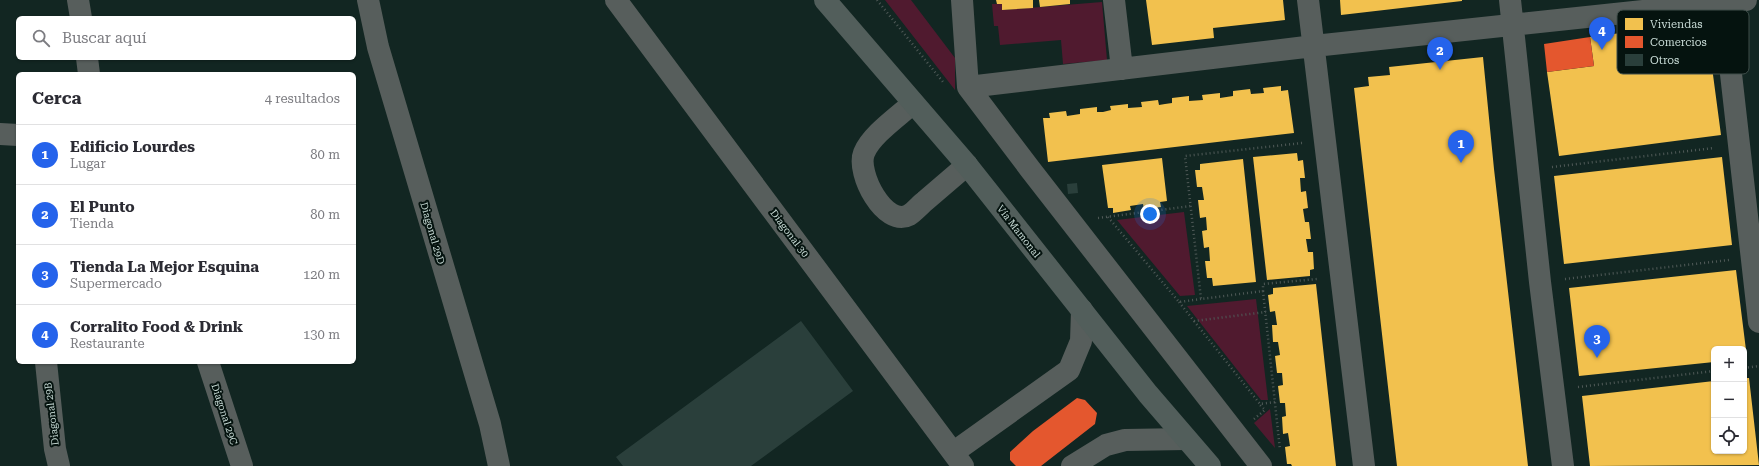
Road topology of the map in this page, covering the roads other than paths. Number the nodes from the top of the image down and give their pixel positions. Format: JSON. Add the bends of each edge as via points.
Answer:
{"nodes":[{"id":1,"x":78,"y":0,"type":"edge"},
{"id":2,"x":368,"y":0,"type":"edge"},
{"id":3,"x":616,"y":0,"type":"edge"},
{"id":4,"x":825,"y":0,"type":"edge"},
{"id":5,"x":962,"y":0,"type":"edge"},
{"id":6,"x":1114,"y":0,"type":"edge"},
{"id":7,"x":1308,"y":0,"type":"edge"},
{"id":8,"x":1510,"y":0,"type":"edge"},
{"id":9,"x":1746,"y":0,"type":"edge"},
{"id":10,"x":1723,"y":3,"type":"junction"},
{"id":11,"x":1656,"y":10,"type":"edge"},
{"id":12,"x":1724,"y":10,"type":"edge"},
{"id":13,"x":1617,"y":14,"type":"edge"},
{"id":14,"x":80,"y":16,"type":"edge"},
{"id":15,"x":1513,"y":25,"type":"junction"},
{"id":16,"x":1314,"y":46,"type":"junction"},
{"id":17,"x":87,"y":60,"type":"edge"},
{"id":18,"x":1122,"y":69,"type":"junction"},
{"id":19,"x":89,"y":72,"type":"edge"},
{"id":20,"x":1731,"y":74,"type":"edge"},
{"id":21,"x":968,"y":87,"type":"junction"},
{"id":22,"x":913,"y":103,"type":"junction"},
{"id":23,"x":0,"y":134,"type":"edge"},
{"id":24,"x":16,"y":134,"type":"edge"},
{"id":25,"x":967,"y":165,"type":"junction"},
{"id":26,"x":1082,"y":310,"type":"junction"},
{"id":27,"x":1759,"y":322,"type":"edge"},
{"id":28,"x":46,"y":364,"type":"edge"},
{"id":29,"x":209,"y":364,"type":"edge"},
{"id":30,"x":1186,"y":438,"type":"junction"},
{"id":31,"x":959,"y":459,"type":"edge"},
{"id":32,"x":58,"y":466,"type":"edge"},
{"id":33,"x":242,"y":466,"type":"edge"},
{"id":34,"x":499,"y":466,"type":"edge"},
{"id":35,"x":1072,"y":466,"type":"edge"},
{"id":36,"x":1210,"y":466,"type":"edge"},
{"id":37,"x":1261,"y":466,"type":"edge"},
{"id":38,"x":1364,"y":466,"type":"edge"},
{"id":39,"x":1563,"y":466,"type":"edge"}],
"edges":[{"from":1,"to":14,"type":"street"},
{"from":2,"to":34,"type":"street","name":"Diagonal 29D","via":[[378,46],[490,424]]},
{"from":3,"to":31,"type":"street","name":"Diagonal 30"},
{"from":4,"to":22,"type":"main road","name":"Vía Mamonal"},
{"from":5,"to":21,"type":"street"},
{"from":6,"to":18,"type":"street"},
{"from":7,"to":16,"type":"street"},
{"from":8,"to":15,"type":"street"},
{"from":9,"to":10,"type":"street"},
{"from":10,"to":11,"type":"street"},
{"from":10,"to":12,"type":"street"},
{"from":13,"to":15,"type":"street"},
{"from":15,"to":16,"type":"street"},
{"from":15,"to":39,"type":"street","via":[[1540,282]]},
{"from":16,"to":18,"type":"street"},
{"from":16,"to":38,"type":"street"},
{"from":17,"to":19,"type":"street"},
{"from":18,"to":21,"type":"street"},
{"from":20,"to":27,"type":"street"},
{"from":21,"to":37,"type":"street"},
{"from":22,"to":25,"type":"main road","name":"Vía Mamonal"},
{"from":22,"to":25,"type":"street","via":[[875,137],[864,153],[862,162],[871,193],[895,216],[908,216]]},
{"from":23,"to":24,"type":"street"},
{"from":25,"to":26,"type":"main road","name":"Vía Mamonal"},
{"from":26,"to":30,"type":"main road","name":"Vía Mamonal"},
{"from":26,"to":31,"type":"street","via":[[1081,341],[1069,370]]},
{"from":28,"to":32,"type":"street","name":"Diagonal 29B"},
{"from":29,"to":33,"type":"street","name":"Diagonal 29C"},
{"from":30,"to":35,"type":"street","via":[[1125,440],[1106,445]]},
{"from":30,"to":36,"type":"main road","name":"Vía Mamonal"}]}
